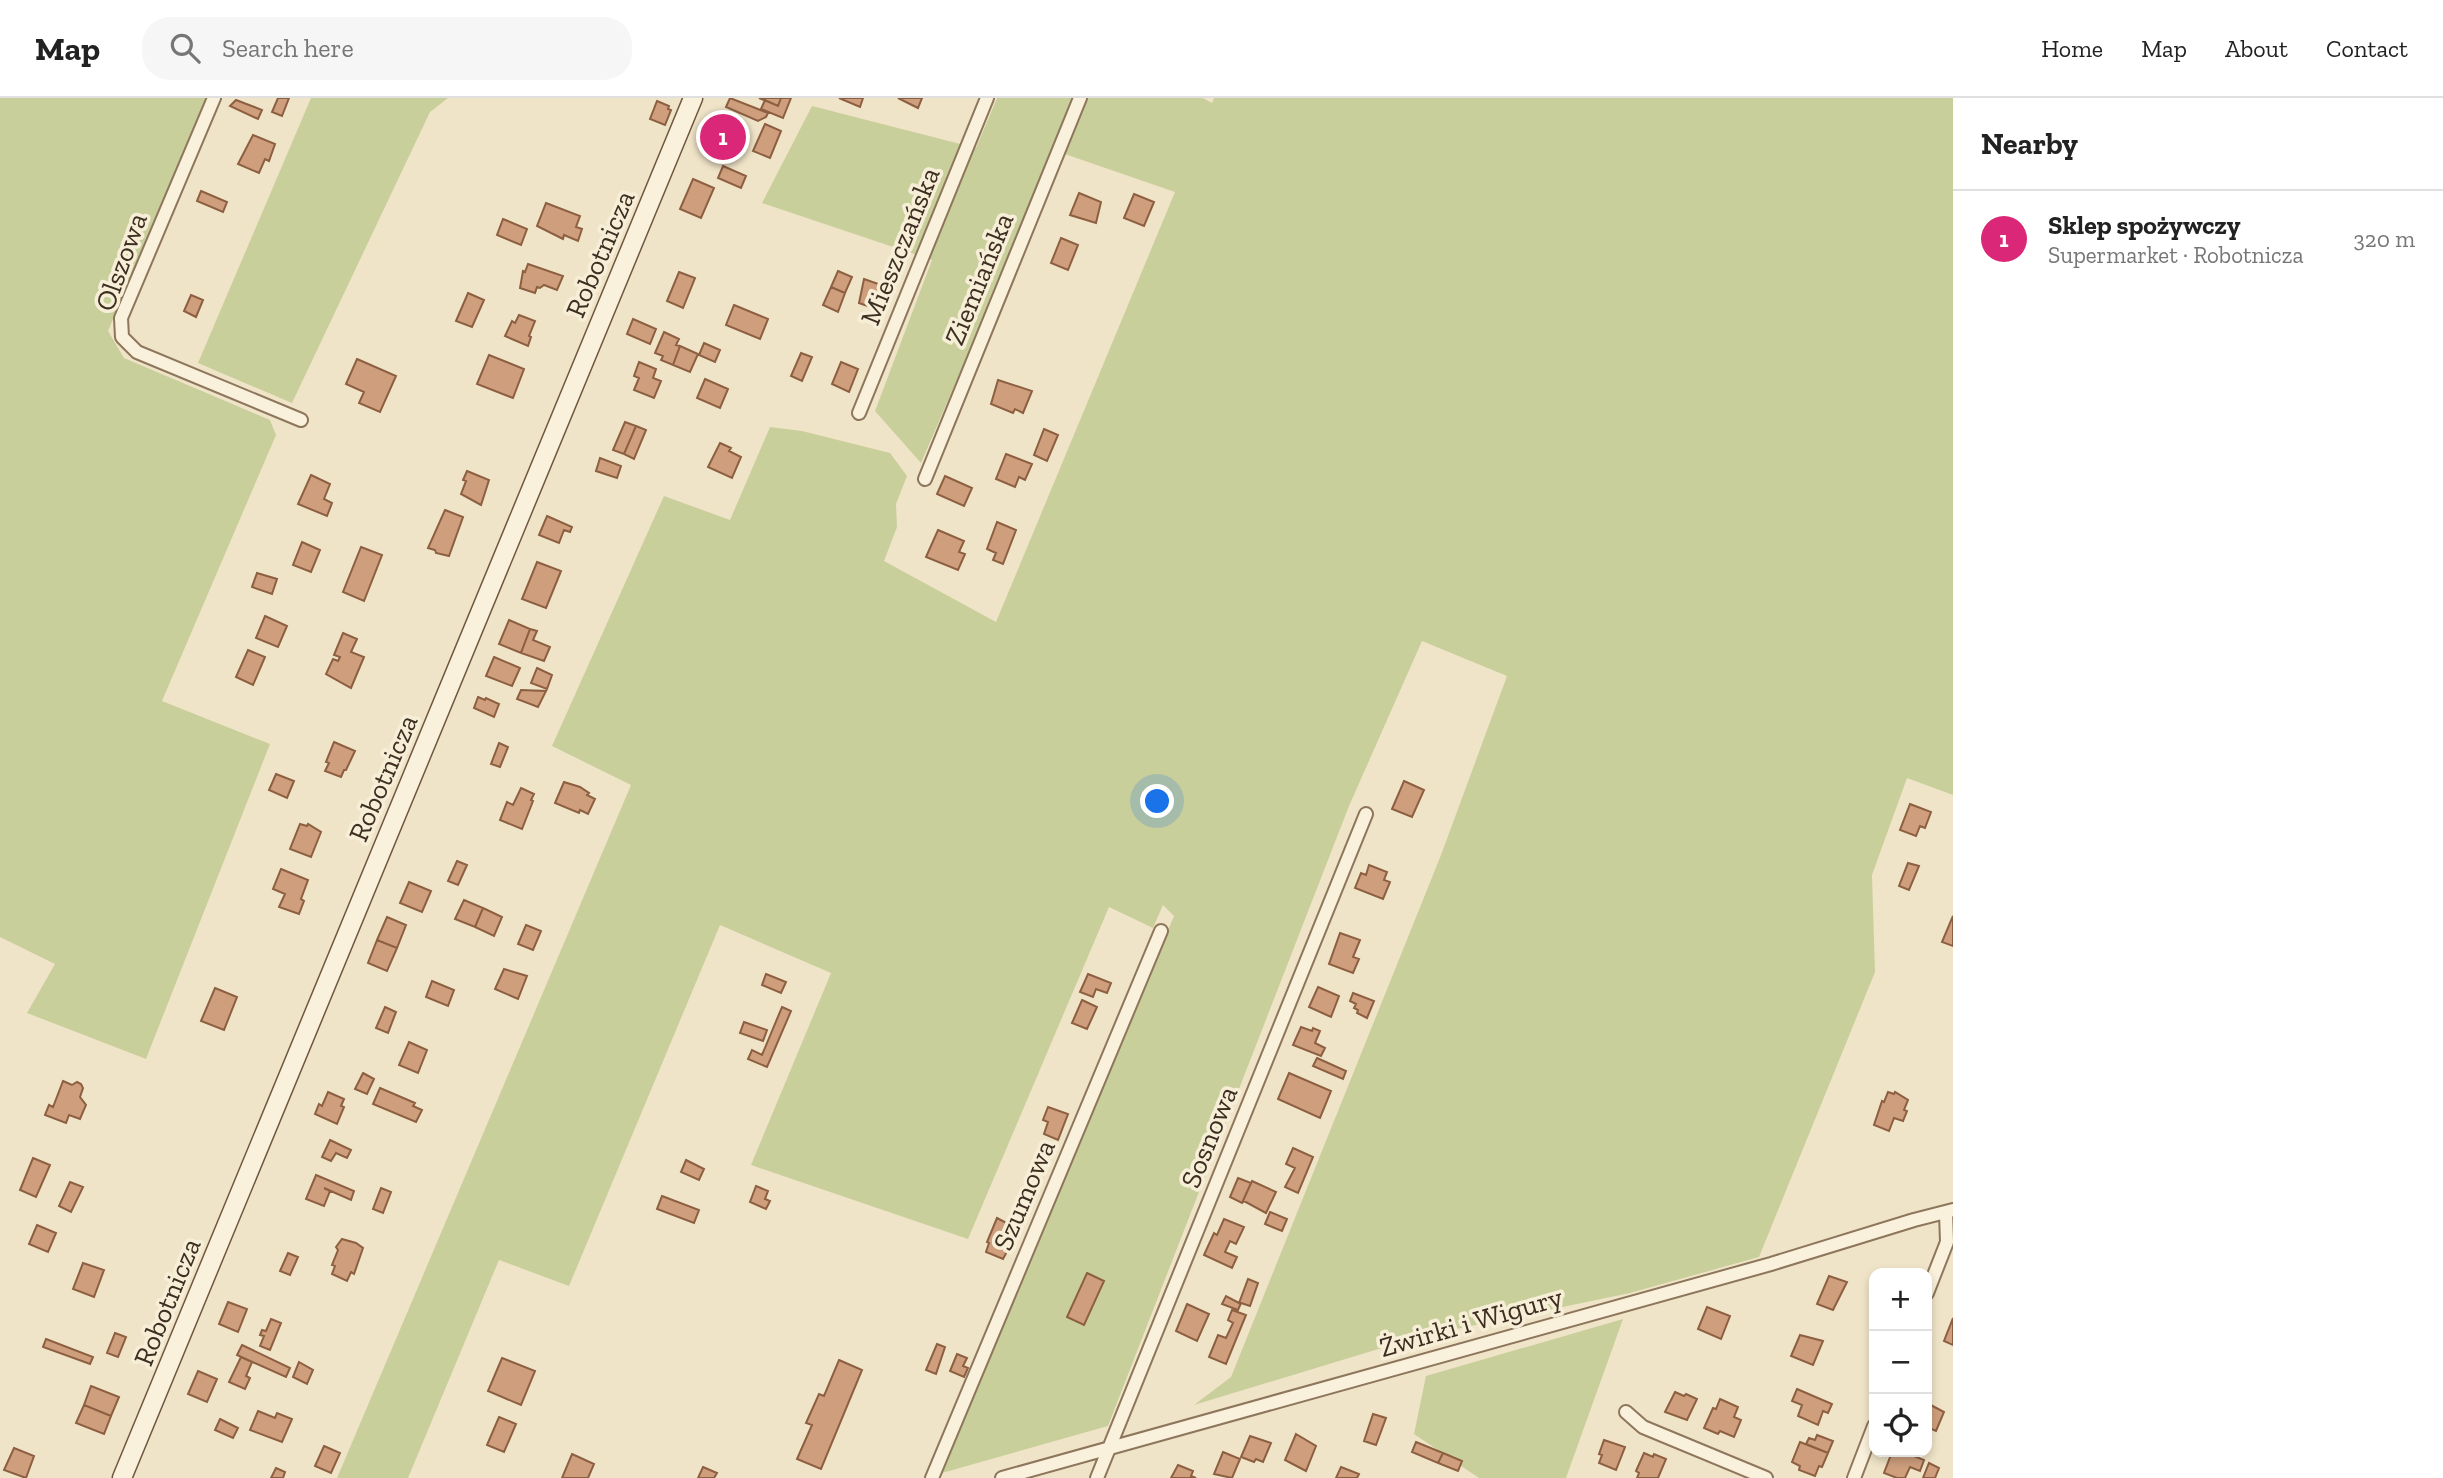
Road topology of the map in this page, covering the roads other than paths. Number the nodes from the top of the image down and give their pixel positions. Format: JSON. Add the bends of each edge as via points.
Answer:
{"nodes":[{"id":1,"x":214,"y":98,"type":"edge"},
{"id":2,"x":694,"y":98,"type":"edge"},
{"id":3,"x":987,"y":98,"type":"edge"},
{"id":4,"x":1080,"y":98,"type":"edge"},
{"id":5,"x":859,"y":413,"type":"dead end"},
{"id":6,"x":301,"y":420,"type":"dead end"},
{"id":7,"x":925,"y":479,"type":"dead end"},
{"id":8,"x":1366,"y":814,"type":"dead end"},
{"id":9,"x":1161,"y":931,"type":"dead end"},
{"id":10,"x":1950,"y":1212,"type":"edge"},
{"id":11,"x":1932,"y":1280,"type":"edge"},
{"id":12,"x":1626,"y":1412,"type":"dead end"},
{"id":13,"x":1869,"y":1439,"type":"edge"},
{"id":14,"x":1110,"y":1449,"type":"junction"},
{"id":15,"x":122,"y":1478,"type":"edge"},
{"id":16,"x":932,"y":1478,"type":"edge"},
{"id":17,"x":1002,"y":1478,"type":"edge"},
{"id":18,"x":1097,"y":1478,"type":"edge"},
{"id":19,"x":1766,"y":1478,"type":"edge"},
{"id":20,"x":1854,"y":1478,"type":"edge"}],
"edges":[{"from":1,"to":6,"type":"street","name":"Olszowa","via":[[121,318],[122,337],[136,352]]},
{"from":2,"to":15,"type":"street","name":"Robotnicza"},
{"from":3,"to":5,"type":"street","name":"Mieszczańska"},
{"from":4,"to":7,"type":"street","name":"Ziemiańska"},
{"from":8,"to":14,"type":"street","name":"Sosnowa"},
{"from":9,"to":16,"type":"street","name":"Szumowa"},
{"from":10,"to":11,"type":"street","via":[[1947,1242]]},
{"from":10,"to":14,"type":"street","name":"Żwirki i Wigury"},
{"from":12,"to":19,"type":"street","via":[[1643,1427]]},
{"from":13,"to":20,"type":"street"},
{"from":14,"to":17,"type":"street","name":"Żwirki i Wigury"},
{"from":14,"to":18,"type":"street","name":"Sosnowa"}]}
